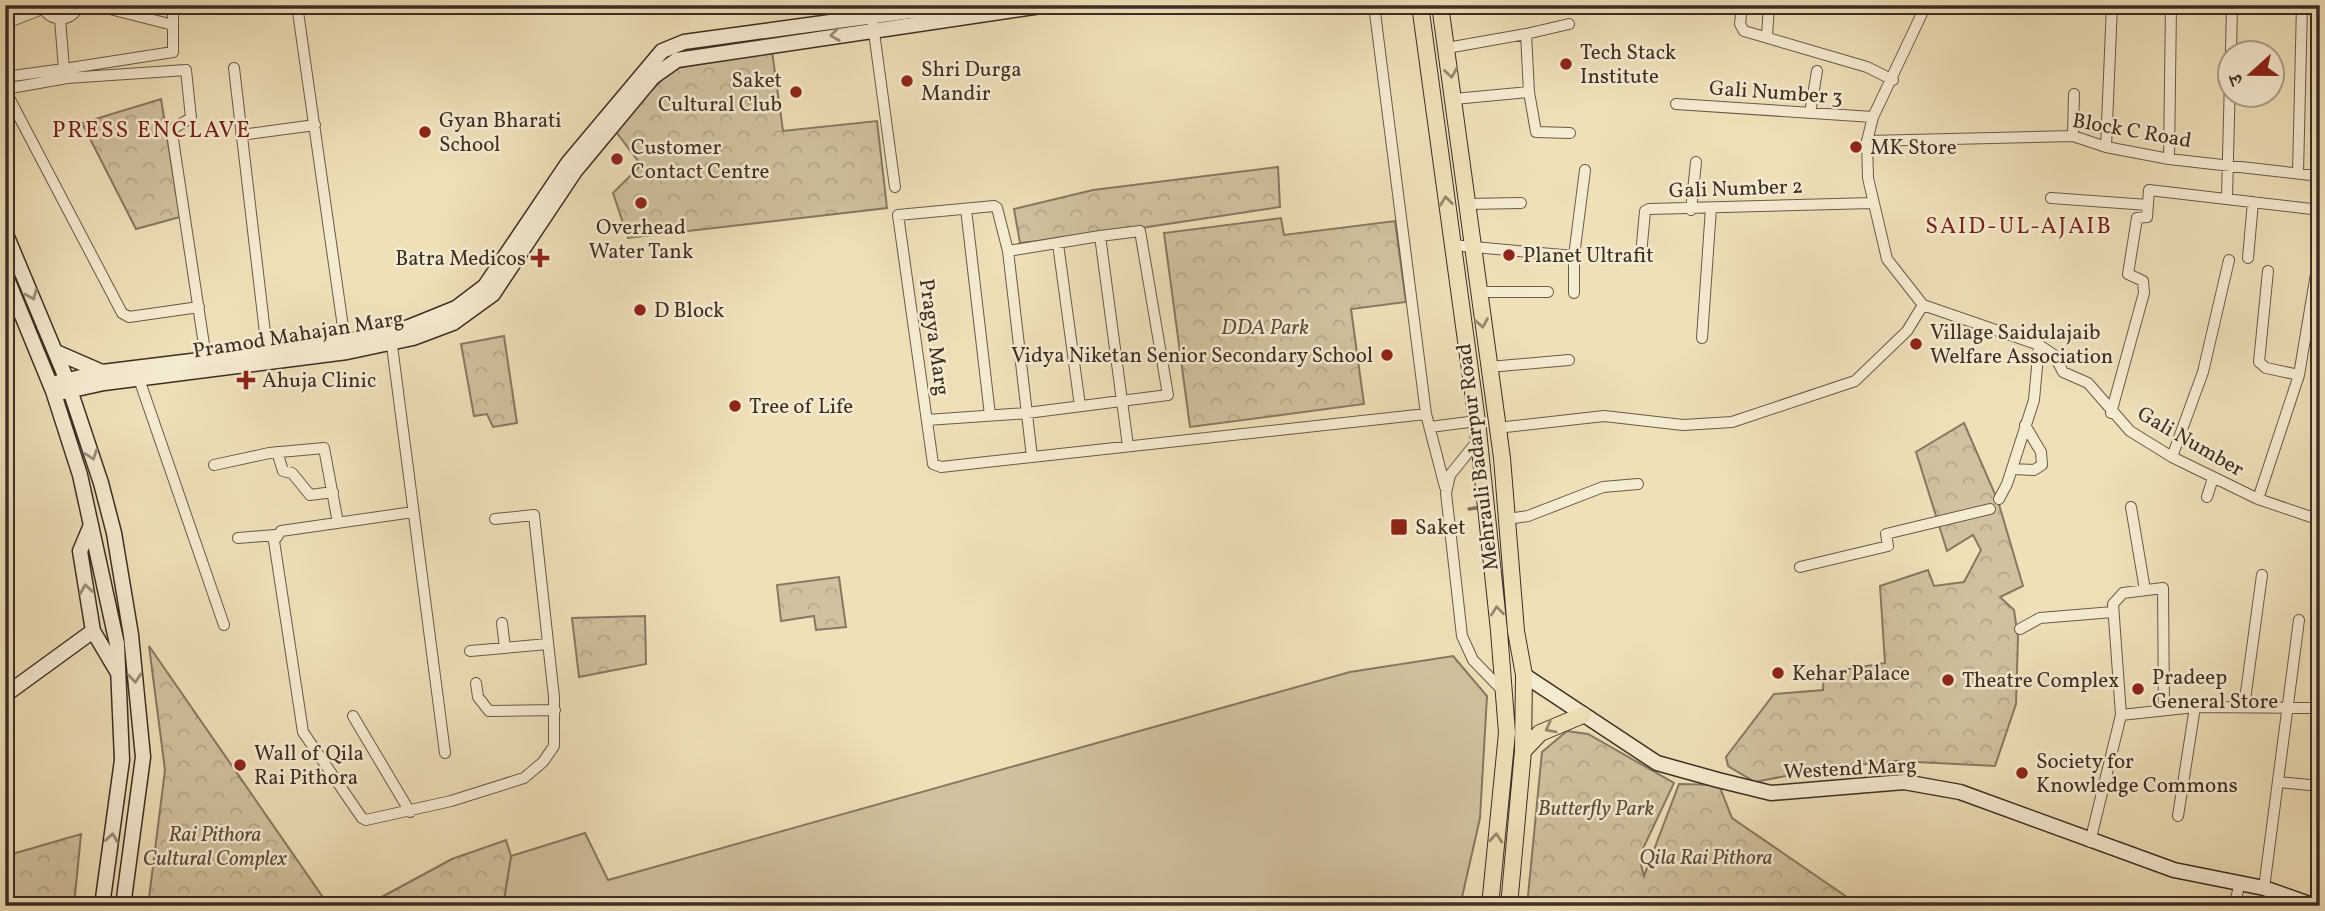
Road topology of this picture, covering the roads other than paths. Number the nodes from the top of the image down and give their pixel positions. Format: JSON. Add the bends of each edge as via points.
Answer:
{"nodes":[{"id":1,"x":80,"y":5,"type":"edge"},
{"id":2,"x":94,"y":5,"type":"edge"},
{"id":3,"x":173,"y":5,"type":"edge"},
{"id":4,"x":297,"y":5,"type":"edge"},
{"id":5,"x":954,"y":5,"type":"edge"},
{"id":6,"x":1048,"y":5,"type":"edge"},
{"id":7,"x":1374,"y":5,"type":"edge"},
{"id":8,"x":1420,"y":5,"type":"edge"},
{"id":9,"x":1440,"y":5,"type":"edge"},
{"id":10,"x":1742,"y":5,"type":"edge"},
{"id":11,"x":1769,"y":5,"type":"edge"},
{"id":12,"x":1926,"y":5,"type":"edge"},
{"id":13,"x":2112,"y":5,"type":"edge"},
{"id":14,"x":2171,"y":5,"type":"edge"},
{"id":15,"x":2232,"y":5,"type":"edge"},
{"id":16,"x":2302,"y":5,"type":"edge"},
{"id":17,"x":42,"y":7,"type":"edge"},
{"id":18,"x":976,"y":10,"type":"edge"},
{"id":19,"x":872,"y":17,"type":"edge"},
{"id":20,"x":60,"y":19,"type":"junction"},
{"id":21,"x":5,"y":20,"type":"edge"},
{"id":22,"x":1569,"y":24,"type":"dead end"},
{"id":23,"x":173,"y":25,"type":"junction"},
{"id":24,"x":1526,"y":34,"type":"junction"},
{"id":25,"x":1767,"y":36,"type":"junction"},
{"id":26,"x":2231,"y":38,"type":"edge"},
{"id":27,"x":1447,"y":48,"type":"junction"},
{"id":28,"x":234,"y":68,"type":"dead end"},
{"id":29,"x":64,"y":69,"type":"junction"},
{"id":30,"x":1817,"y":71,"type":"dead end"},
{"id":31,"x":5,"y":78,"type":"edge"},
{"id":32,"x":1893,"y":80,"type":"junction"},
{"id":33,"x":5,"y":89,"type":"edge"},
{"id":34,"x":1529,"y":92,"type":"junction"},
{"id":35,"x":2074,"y":94,"type":"dead end"},
{"id":36,"x":1454,"y":99,"type":"junction"},
{"id":37,"x":1676,"y":104,"type":"dead end"},
{"id":38,"x":2230,"y":108,"type":"edge"},
{"id":39,"x":1810,"y":113,"type":"junction"},
{"id":40,"x":1873,"y":117,"type":"junction"},
{"id":41,"x":314,"y":125,"type":"junction"},
{"id":42,"x":1570,"y":133,"type":"dead end"},
{"id":43,"x":241,"y":135,"type":"junction"},
{"id":44,"x":2073,"y":136,"type":"junction"},
{"id":45,"x":1867,"y":141,"type":"junction"},
{"id":46,"x":2106,"y":147,"type":"junction"},
{"id":47,"x":2169,"y":159,"type":"junction"},
{"id":48,"x":1696,"y":162,"type":"dead end"},
{"id":49,"x":2229,"y":164,"type":"junction"},
{"id":50,"x":1585,"y":170,"type":"dead end"},
{"id":51,"x":2298,"y":173,"type":"junction"},
{"id":52,"x":2320,"y":176,"type":"edge"},
{"id":53,"x":895,"y":187,"type":"dead end"},
{"id":54,"x":2227,"y":197,"type":"junction"},
{"id":55,"x":2052,"y":198,"type":"dead end"},
{"id":56,"x":2253,"y":202,"type":"junction"},
{"id":57,"x":1521,"y":203,"type":"dead end"},
{"id":58,"x":1873,"y":203,"type":"junction"},
{"id":59,"x":1466,"y":204,"type":"junction"},
{"id":60,"x":2148,"y":205,"type":"junction"},
{"id":61,"x":1711,"y":208,"type":"junction"},
{"id":62,"x":966,"y":209,"type":"junction"},
{"id":63,"x":1691,"y":210,"type":"junction"},
{"id":64,"x":2320,"y":210,"type":"edge"},
{"id":65,"x":5,"y":232,"type":"edge"},
{"id":66,"x":1100,"y":236,"type":"junction"},
{"id":67,"x":1058,"y":244,"type":"junction"},
{"id":68,"x":1452,"y":245,"type":"junction"},
{"id":69,"x":1471,"y":245,"type":"junction"},
{"id":70,"x":2320,"y":250,"type":"edge"},
{"id":71,"x":1008,"y":251,"type":"junction"},
{"id":72,"x":1641,"y":255,"type":"dead end"},
{"id":73,"x":1574,"y":256,"type":"junction"},
{"id":74,"x":2248,"y":258,"type":"dead end"},
{"id":75,"x":2229,"y":260,"type":"dead end"},
{"id":76,"x":2268,"y":271,"type":"dead end"},
{"id":77,"x":5,"y":274,"type":"edge"},
{"id":78,"x":1477,"y":292,"type":"junction"},
{"id":79,"x":1548,"y":292,"type":"dead end"},
{"id":80,"x":1574,"y":293,"type":"dead end"},
{"id":81,"x":1923,"y":305,"type":"junction"},
{"id":82,"x":199,"y":307,"type":"junction"},
{"id":83,"x":390,"y":337,"type":"junction"},
{"id":84,"x":1702,"y":338,"type":"dead end"},
{"id":85,"x":2039,"y":345,"type":"junction"},
{"id":86,"x":346,"y":347,"type":"junction"},
{"id":87,"x":267,"y":350,"type":"junction"},
{"id":88,"x":56,"y":352,"type":"junction"},
{"id":89,"x":206,"y":358,"type":"junction"},
{"id":90,"x":1569,"y":360,"type":"dead end"},
{"id":91,"x":1489,"y":367,"type":"junction"},
{"id":92,"x":102,"y":372,"type":"junction"},
{"id":93,"x":2299,"y":375,"type":"junction"},
{"id":94,"x":139,"y":379,"type":"junction"},
{"id":95,"x":60,"y":387,"type":"junction"},
{"id":96,"x":1123,"y":401,"type":"junction"},
{"id":97,"x":1080,"y":406,"type":"junction"},
{"id":98,"x":1027,"y":413,"type":"junction"},
{"id":99,"x":2111,"y":413,"type":"junction"},
{"id":100,"x":1426,"y":414,"type":"junction"},
{"id":101,"x":990,"y":415,"type":"junction"},
{"id":102,"x":927,"y":420,"type":"junction"},
{"id":103,"x":1477,"y":421,"type":"junction"},
{"id":104,"x":2025,"y":425,"type":"junction"},
{"id":105,"x":1430,"y":427,"type":"junction"},
{"id":106,"x":1497,"y":428,"type":"junction"},
{"id":107,"x":1479,"y":439,"type":"junction"},
{"id":108,"x":1128,"y":446,"type":"junction"},
{"id":109,"x":277,"y":452,"type":"junction"},
{"id":110,"x":1032,"y":457,"type":"junction"},
{"id":111,"x":2172,"y":457,"type":"junction"},
{"id":112,"x":214,"y":465,"type":"dead end"},
{"id":113,"x":2013,"y":468,"type":"junction"},
{"id":114,"x":2213,"y":478,"type":"junction"},
{"id":115,"x":1638,"y":484,"type":"dead end"},
{"id":116,"x":1445,"y":487,"type":"junction"},
{"id":117,"x":333,"y":492,"type":"junction"},
{"id":118,"x":2207,"y":497,"type":"dead end"},
{"id":119,"x":1999,"y":499,"type":"dead end"},
{"id":120,"x":2258,"y":499,"type":"junction"},
{"id":121,"x":2131,"y":507,"type":"dead end"},
{"id":122,"x":1990,"y":509,"type":"dead end"},
{"id":123,"x":413,"y":512,"type":"junction"},
{"id":124,"x":495,"y":519,"type":"dead end"},
{"id":125,"x":1508,"y":519,"type":"junction"},
{"id":126,"x":2320,"y":520,"type":"edge"},
{"id":127,"x":338,"y":523,"type":"junction"},
{"id":128,"x":91,"y":524,"type":"junction"},
{"id":129,"x":275,"y":535,"type":"junction"},
{"id":130,"x":238,"y":538,"type":"dead end"},
{"id":131,"x":1800,"y":567,"type":"dead end"},
{"id":132,"x":2262,"y":575,"type":"dead end"},
{"id":133,"x":2145,"y":590,"type":"junction"},
{"id":134,"x":2113,"y":612,"type":"junction"},
{"id":135,"x":2299,"y":620,"type":"dead end"},
{"id":136,"x":502,"y":623,"type":"dead end"},
{"id":137,"x":224,"y":625,"type":"dead end"},
{"id":138,"x":2020,"y":629,"type":"dead end"},
{"id":139,"x":93,"y":631,"type":"junction"},
{"id":140,"x":548,"y":644,"type":"junction"},
{"id":141,"x":505,"y":648,"type":"junction"},
{"id":142,"x":470,"y":651,"type":"dead end"},
{"id":143,"x":118,"y":674,"type":"junction"},
{"id":144,"x":1524,"y":675,"type":"junction"},
{"id":145,"x":477,"y":683,"type":"dead end"},
{"id":146,"x":1503,"y":691,"type":"junction"},
{"id":147,"x":5,"y":695,"type":"edge"},
{"id":148,"x":2195,"y":707,"type":"junction"},
{"id":149,"x":2244,"y":707,"type":"junction"},
{"id":150,"x":2286,"y":708,"type":"junction"},
{"id":151,"x":2320,"y":708,"type":"edge"},
{"id":152,"x":2164,"y":709,"type":"junction"},
{"id":153,"x":555,"y":710,"type":"junction"},
{"id":154,"x":1583,"y":715,"type":"junction"},
{"id":155,"x":2122,"y":715,"type":"junction"},
{"id":156,"x":353,"y":716,"type":"dead end"},
{"id":157,"x":1523,"y":751,"type":"junction"},
{"id":158,"x":445,"y":753,"type":"dead end"},
{"id":159,"x":2279,"y":782,"type":"junction"},
{"id":160,"x":2320,"y":786,"type":"edge"},
{"id":161,"x":410,"y":812,"type":"junction"},
{"id":162,"x":2178,"y":816,"type":"dead end"},
{"id":163,"x":2090,"y":842,"type":"junction"},
{"id":164,"x":2240,"y":883,"type":"junction"},
{"id":165,"x":2264,"y":888,"type":"junction"},
{"id":166,"x":102,"y":906,"type":"edge"},
{"id":167,"x":123,"y":906,"type":"edge"},
{"id":168,"x":1490,"y":906,"type":"edge"},
{"id":169,"x":1509,"y":906,"type":"edge"},
{"id":170,"x":2235,"y":906,"type":"edge"},
{"id":171,"x":2315,"y":906,"type":"edge"}],
"edges":[{"from":1,"to":20,"type":"street","via":[[73,15]]},
{"from":2,"to":23,"type":"street"},
{"from":3,"to":23,"type":"street"},
{"from":4,"to":41,"type":"street"},
{"from":5,"to":19,"type":"street","name":"Pramod Mahajan Marg"},
{"from":6,"to":18,"type":"street","name":"Pramod Mahajan Marg"},
{"from":7,"to":100,"type":"street"},
{"from":68,"to":8,"type":"main road","name":"Mehrauli Badarpur Road","one_way":true},
{"from":9,"to":27,"type":"main road","name":"Mehrauli Badarpur Road"},
{"from":10,"to":25,"type":"street","via":[[1741,30]]},
{"from":11,"to":25,"type":"street"},
{"from":12,"to":32,"type":"street"},
{"from":13,"to":46,"type":"street"},
{"from":14,"to":47,"type":"street"},
{"from":15,"to":26,"type":"street"},
{"from":16,"to":51,"type":"street"},
{"from":17,"to":20,"type":"street"},
{"from":17,"to":21,"type":"street"},
{"from":18,"to":19,"type":"street","name":"Pramod Mahajan Marg"},
{"from":19,"to":53,"type":"street"},
{"from":19,"to":83,"type":"street","name":"Pramod Mahajan Marg","via":[[684,42],[662,51],[568,163],[485,286],[456,308],[411,332]]},
{"from":20,"to":29,"type":"street"},
{"from":22,"to":24,"type":"street"},
{"from":23,"to":29,"type":"street","via":[[173,52]]},
{"from":24,"to":27,"type":"street"},
{"from":24,"to":34,"type":"street"},
{"from":25,"to":32,"type":"street","via":[[1867,67]]},
{"from":27,"to":36,"type":"main road","name":"Mehrauli Badarpur Road","one_way":true},
{"from":28,"to":43,"type":"street"},
{"from":29,"to":31,"type":"street"},
{"from":30,"to":39,"type":"street"},
{"from":32,"to":40,"type":"street"},
{"from":33,"to":82,"type":"street","via":[[122,313],[128,317]]},
{"from":33,"to":82,"type":"street","via":[[67,78],[186,69],[191,118],[172,133]]},
{"from":34,"to":36,"type":"street"},
{"from":34,"to":42,"type":"street","via":[[1536,132]]},
{"from":35,"to":44,"type":"street"},
{"from":36,"to":59,"type":"main road","name":"Mehrauli Badarpur Road"},
{"from":37,"to":39,"type":"street","name":"Gali Number 3"},
{"from":38,"to":49,"type":"street"},
{"from":39,"to":40,"type":"street","name":"Gali Number 3"},
{"from":40,"to":45,"type":"street"},
{"from":41,"to":43,"type":"street"},
{"from":41,"to":86,"type":"street"},
{"from":43,"to":87,"type":"street"},
{"from":44,"to":45,"type":"street","name":"Block C Road"},
{"from":44,"to":46,"type":"street","name":"Block C Road"},
{"from":45,"to":58,"type":"street"},
{"from":46,"to":47,"type":"street","name":"Block C Road"},
{"from":47,"to":49,"type":"street","name":"Block C Road"},
{"from":48,"to":63,"type":"street"},
{"from":49,"to":51,"type":"street","name":"Block C Road"},
{"from":49,"to":54,"type":"street"},
{"from":50,"to":73,"type":"street"},
{"from":51,"to":52,"type":"street","name":"Block C Road"},
{"from":54,"to":56,"type":"street"},
{"from":54,"to":60,"type":"street","via":[[2149,190]]},
{"from":55,"to":60,"type":"street"},
{"from":56,"to":64,"type":"street"},
{"from":56,"to":74,"type":"street"},
{"from":57,"to":59,"type":"street"},
{"from":58,"to":61,"type":"street","name":"Gali Number 2"},
{"from":58,"to":81,"type":"street","via":[[1887,259]]},
{"from":59,"to":69,"type":"main road","name":"Mehrauli Badarpur Road"},
{"from":60,"to":99,"type":"street","via":[[2147,217],[2137,218],[2129,274],[2143,281],[2144,293]]},
{"from":61,"to":63,"type":"street","name":"Gali Number 2"},
{"from":61,"to":84,"type":"street"},
{"from":62,"to":71,"type":"street","via":[[996,207]]},
{"from":62,"to":101,"type":"street"},
{"from":62,"to":102,"type":"street","name":"Pragya Marg","via":[[898,215]]},
{"from":63,"to":72,"type":"street","name":"Gali Number 2","via":[[1647,209]]},
{"from":65,"to":88,"type":"street","one_way":true},
{"from":66,"to":67,"type":"street"},
{"from":66,"to":96,"type":"street"},
{"from":66,"to":96,"type":"street","via":[[1140,231],[1168,395]]},
{"from":67,"to":71,"type":"street"},
{"from":67,"to":97,"type":"street"},
{"from":68,"to":69,"type":"street"},
{"from":68,"to":103,"type":"main road","name":"Mehrauli Badarpur Road"},
{"from":69,"to":73,"type":"street"},
{"from":69,"to":78,"type":"main road","name":"Mehrauli Badarpur Road"},
{"from":70,"to":93,"type":"street"},
{"from":71,"to":98,"type":"street"},
{"from":73,"to":80,"type":"street"},
{"from":75,"to":111,"type":"street","via":[[2203,372]]},
{"from":76,"to":93,"type":"street","via":[[2259,362],[2266,368]]},
{"from":77,"to":95,"type":"street"},
{"from":78,"to":79,"type":"street"},
{"from":78,"to":91,"type":"main road","name":"Mehrauli Badarpur Road","one_way":true},
{"from":81,"to":85,"type":"street","name":"Gali Number"},
{"from":81,"to":106,"type":"street","via":[[1907,331],[1855,381],[1732,422],[1684,425],[1604,416]]},
{"from":82,"to":89,"type":"street"},
{"from":83,"to":86,"type":"street","name":"Pramod Mahajan Marg"},
{"from":83,"to":123,"type":"street"},
{"from":85,"to":99,"type":"street","name":"Gali Number","via":[[2054,355],[2063,372],[2088,383]]},
{"from":85,"to":104,"type":"street","via":[[2034,400]]},
{"from":86,"to":87,"type":"street","name":"Pramod Mahajan Marg"},
{"from":86,"to":94,"type":"street","name":"Pramod Mahajan Marg"},
{"from":87,"to":89,"type":"street","name":"Pramod Mahajan Marg"},
{"from":88,"to":92,"type":"street"},
{"from":88,"to":95,"type":"street"},
{"from":89,"to":92,"type":"street","name":"Pramod Mahajan Marg"},
{"from":90,"to":91,"type":"street"},
{"from":91,"to":106,"type":"main road","name":"Mehrauli Badarpur Road"},
{"from":92,"to":95,"type":"street","name":"Pramod Mahajan Marg"},
{"from":93,"to":120,"type":"street"},
{"from":94,"to":95,"type":"street","name":"Pramod Mahajan Marg"},
{"from":94,"to":137,"type":"street"},
{"from":95,"to":128,"type":"street"},
{"from":95,"to":167,"type":"street","one_way":true,"via":[[101,483],[131,635],[143,757]]},
{"from":96,"to":97,"type":"street"},
{"from":96,"to":108,"type":"street"},
{"from":97,"to":98,"type":"street"},
{"from":98,"to":101,"type":"street"},
{"from":98,"to":110,"type":"street"},
{"from":99,"to":111,"type":"street","name":"Gali Number"},
{"from":100,"to":105,"type":"street"},
{"from":100,"to":108,"type":"street"},
{"from":101,"to":102,"type":"street"},
{"from":102,"to":110,"type":"street","name":"Pragya Marg","via":[[933,464],[941,467]]},
{"from":103,"to":105,"type":"street"},
{"from":103,"to":107,"type":"main road","name":"Mehrauli Badarpur Road"},
{"from":104,"to":113,"type":"street"},
{"from":104,"to":113,"type":"street","via":[[2041,452],[2042,465],[2034,470]]},
{"from":105,"to":116,"type":"street"},
{"from":106,"to":125,"type":"main road","name":"Mehrauli Badarpur Road"},
{"from":107,"to":116,"type":"street"},
{"from":146,"to":107,"type":"main road","name":"Mehrauli Badarpur Road","one_way":true},
{"from":108,"to":110,"type":"street"},
{"from":109,"to":112,"type":"street"},
{"from":109,"to":117,"type":"street","via":[[283,471],[292,473],[310,495]]},
{"from":109,"to":117,"type":"street","via":[[324,448]]},
{"from":111,"to":114,"type":"street","name":"Gali Number"},
{"from":113,"to":119,"type":"street"},
{"from":114,"to":118,"type":"street"},
{"from":114,"to":120,"type":"street","name":"Gali Number"},
{"from":115,"to":125,"type":"street","via":[[1603,487],[1539,513]]},
{"from":116,"to":146,"type":"street","via":[[1462,636],[1473,660]]},
{"from":117,"to":127,"type":"street"},
{"from":120,"to":126,"type":"street","name":"Gali Number"},
{"from":121,"to":133,"type":"street"},
{"from":122,"to":131,"type":"street","via":[[1886,534],[1888,546]]},
{"from":123,"to":127,"type":"street"},
{"from":123,"to":158,"type":"street"},
{"from":124,"to":140,"type":"street","via":[[534,515]]},
{"from":125,"to":144,"type":"main road","name":"Mehrauli Badarpur Road"},
{"from":127,"to":129,"type":"street"},
{"from":139,"to":128,"type":"street","one_way":true,"via":[[80,551]]},
{"from":128,"to":143,"type":"street","via":[[117,644]]},
{"from":129,"to":130,"type":"street"},
{"from":129,"to":161,"type":"street","via":[[306,738],[362,818],[372,821]]},
{"from":132,"to":149,"type":"street"},
{"from":133,"to":134,"type":"street","via":[[2123,593],[2113,604]]},
{"from":133,"to":152,"type":"street","via":[[2163,588]]},
{"from":134,"to":138,"type":"street","via":[[2039,618]]},
{"from":134,"to":155,"type":"street"},
{"from":135,"to":150,"type":"street"},
{"from":136,"to":141,"type":"street"},
{"from":139,"to":143,"type":"street"},
{"from":139,"to":147,"type":"street"},
{"from":140,"to":141,"type":"street"},
{"from":140,"to":153,"type":"street"},
{"from":141,"to":142,"type":"street"},
{"from":166,"to":143,"type":"street","one_way":true,"via":[[122,760]]},
{"from":144,"to":154,"type":"street","name":"Westend Marg"},
{"from":144,"to":157,"type":"main road","name":"Mehrauli Badarpur Road"},
{"from":145,"to":153,"type":"street","via":[[478,697],[489,712]]},
{"from":168,"to":146,"type":"main road","name":"Mehrauli Badarpur Road","one_way":true,"via":[[1507,733]]},
{"from":148,"to":149,"type":"street"},
{"from":148,"to":152,"type":"street"},
{"from":148,"to":162,"type":"street"},
{"from":149,"to":150,"type":"street"},
{"from":150,"to":151,"type":"street"},
{"from":150,"to":159,"type":"street"},
{"from":152,"to":155,"type":"street"},
{"from":153,"to":161,"type":"street","via":[[554,746],[524,778]]},
{"from":154,"to":157,"type":"main road","one_way":true,"via":[[1540,733]]},
{"from":154,"to":163,"type":"street","name":"Westend Marg","via":[[1657,762],[1772,793],[1904,782],[1932,785]]},
{"from":155,"to":163,"type":"street"},
{"from":156,"to":161,"type":"street"},
{"from":157,"to":169,"type":"main road","name":"Mehrauli Badarpur Road"},
{"from":159,"to":160,"type":"street"},
{"from":159,"to":165,"type":"street"},
{"from":163,"to":164,"type":"street","name":"Westend Marg","via":[[2174,870]]},
{"from":164,"to":165,"type":"street","name":"Westend Marg"},
{"from":164,"to":170,"type":"street"},
{"from":165,"to":171,"type":"street","name":"Westend Marg"}]}
